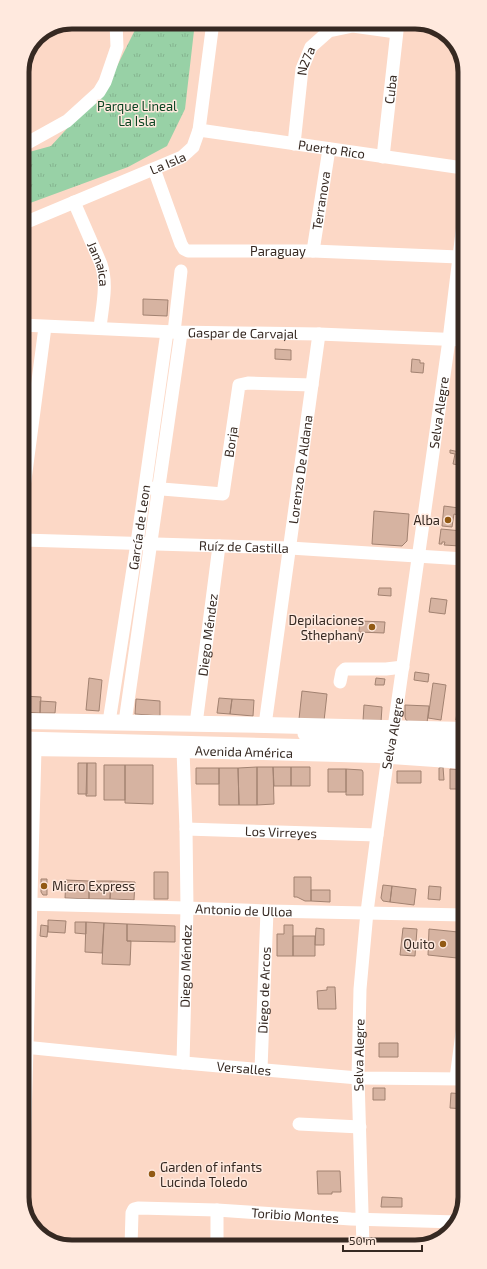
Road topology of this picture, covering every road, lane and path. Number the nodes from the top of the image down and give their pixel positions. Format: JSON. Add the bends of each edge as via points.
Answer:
{"nodes":[{"id":1,"x":116,"y":29,"type":"edge"},
{"id":2,"x":211,"y":29,"type":"edge"},
{"id":3,"x":339,"y":29,"type":"edge"},
{"id":4,"x":397,"y":29,"type":"edge"},
{"id":5,"x":199,"y":130,"type":"junction"},
{"id":6,"x":29,"y":142,"type":"edge"},
{"id":7,"x":294,"y":144,"type":"junction"},
{"id":8,"x":329,"y":149,"type":"junction"},
{"id":9,"x":383,"y":157,"type":"junction"},
{"id":10,"x":458,"y":167,"type":"edge"},
{"id":11,"x":154,"y":168,"type":"junction"},
{"id":12,"x":74,"y":202,"type":"junction"},
{"id":13,"x":29,"y":221,"type":"edge"},
{"id":14,"x":313,"y":251,"type":"junction"},
{"id":15,"x":458,"y":257,"type":"edge"},
{"id":16,"x":458,"y":265,"type":"edge"},
{"id":17,"x":181,"y":271,"type":"dead end"},
{"id":18,"x":29,"y":325,"type":"edge"},
{"id":19,"x":45,"y":326,"type":"junction"},
{"id":20,"x":100,"y":328,"type":"junction"},
{"id":21,"x":174,"y":332,"type":"junction"},
{"id":22,"x":319,"y":334,"type":"junction"},
{"id":23,"x":449,"y":340,"type":"junction"},
{"id":24,"x":458,"y":340,"type":"edge"},
{"id":25,"x":312,"y":385,"type":"junction"},
{"id":26,"x":29,"y":449,"type":"edge"},
{"id":27,"x":144,"y":488,"type":"junction"},
{"id":28,"x":158,"y":489,"type":"junction"},
{"id":29,"x":29,"y":540,"type":"edge"},
{"id":30,"x":143,"y":543,"type":"junction"},
{"id":31,"x":219,"y":546,"type":"junction"},
{"id":32,"x":290,"y":548,"type":"junction"},
{"id":33,"x":418,"y":556,"type":"junction"},
{"id":34,"x":458,"y":559,"type":"edge"},
{"id":35,"x":403,"y":667,"type":"junction"},
{"id":36,"x":340,"y":682,"type":"dead end"},
{"id":37,"x":29,"y":721,"type":"edge"},
{"id":38,"x":117,"y":722,"type":"junction"},
{"id":39,"x":196,"y":724,"type":"junction"},
{"id":40,"x":265,"y":724,"type":"junction"},
{"id":41,"x":29,"y":727,"type":"edge"},
{"id":42,"x":458,"y":731,"type":"edge"},
{"id":43,"x":29,"y":738,"type":"edge"},
{"id":44,"x":458,"y":739,"type":"edge"},
{"id":45,"x":391,"y":742,"type":"junction"},
{"id":46,"x":29,"y":748,"type":"edge"},
{"id":47,"x":458,"y":749,"type":"edge"},
{"id":48,"x":183,"y":750,"type":"junction"},
{"id":49,"x":458,"y":759,"type":"edge"},
{"id":50,"x":186,"y":829,"type":"junction"},
{"id":51,"x":377,"y":835,"type":"junction"},
{"id":52,"x":29,"y":904,"type":"edge"},
{"id":53,"x":187,"y":908,"type":"junction"},
{"id":54,"x":267,"y":912,"type":"junction"},
{"id":55,"x":367,"y":912,"type":"junction"},
{"id":56,"x":458,"y":915,"type":"edge"},
{"id":57,"x":29,"y":1047,"type":"edge"},
{"id":58,"x":183,"y":1063,"type":"junction"},
{"id":59,"x":261,"y":1069,"type":"junction"},
{"id":60,"x":358,"y":1078,"type":"junction"},
{"id":61,"x":458,"y":1079,"type":"edge"},
{"id":62,"x":299,"y":1124,"type":"dead end"},
{"id":63,"x":360,"y":1127,"type":"junction"},
{"id":64,"x":217,"y":1210,"type":"junction"},
{"id":65,"x":362,"y":1219,"type":"junction"},
{"id":66,"x":450,"y":1222,"type":"edge"},
{"id":67,"x":131,"y":1240,"type":"edge"},
{"id":68,"x":217,"y":1240,"type":"edge"},
{"id":69,"x":363,"y":1240,"type":"edge"}],
"edges":[{"from":1,"to":6,"type":"street","via":[[117,47],[99,92],[67,121]]},
{"from":2,"to":5,"type":"street","name":"La Isla"},
{"from":3,"to":7,"type":"street","name":"N27a","via":[[329,31],[310,47],[302,69]]},
{"from":4,"to":9,"type":"street","name":"Cuba"},
{"from":5,"to":7,"type":"street","name":"Puerto Rico"},
{"from":5,"to":11,"type":"street","name":"La Isla","via":[[193,147],[182,157]]},
{"from":7,"to":8,"type":"street","name":"Puerto Rico"},
{"from":8,"to":9,"type":"street","name":"Puerto Rico"},
{"from":8,"to":14,"type":"street","name":"Terranova"},
{"from":9,"to":10,"type":"street","name":"Puerto Rico"},
{"from":11,"to":12,"type":"street","name":"La Isla"},
{"from":11,"to":14,"type":"street","name":"Paraguay","via":[[184,250]]},
{"from":12,"to":13,"type":"street","name":"La Isla"},
{"from":12,"to":20,"type":"street","name":"Jamaica","via":[[104,274]]},
{"from":14,"to":15,"type":"street","name":"Paraguay"},
{"from":16,"to":23,"type":"street","name":"Selva Alegre"},
{"from":17,"to":21,"type":"street"},
{"from":18,"to":19,"type":"street","name":"Gaspar de Carvajal"},
{"from":19,"to":20,"type":"street","name":"Gaspar de Carvajal"},
{"from":19,"to":26,"type":"street"},
{"from":20,"to":21,"type":"street","name":"Gaspar de Carvajal"},
{"from":21,"to":22,"type":"street","name":"Gaspar de Carvajal"},
{"from":21,"to":27,"type":"street","name":"García de Leon"},
{"from":21,"to":28,"type":"street","name":"García de Leon"},
{"from":22,"to":23,"type":"street","name":"Gaspar de Carvajal"},
{"from":22,"to":25,"type":"street","name":"Lorenzo De Aldana"},
{"from":23,"to":24,"type":"street","name":"Gaspar de Carvajal"},
{"from":23,"to":33,"type":"street","name":"Selva Alegre"},
{"from":25,"to":28,"type":"street","name":"Borja","via":[[239,385],[223,494]]},
{"from":25,"to":32,"type":"street","name":"Lorenzo De Aldana"},
{"from":27,"to":28,"type":"street","name":"Borja"},
{"from":27,"to":30,"type":"street","name":"García de Leon"},
{"from":28,"to":30,"type":"street","name":"García de Leon"},
{"from":29,"to":30,"type":"street","name":"Ruíz de Castilla"},
{"from":30,"to":31,"type":"street","name":"Ruíz de Castilla"},
{"from":30,"to":38,"type":"street","name":"García de Leon"},
{"from":31,"to":32,"type":"street","name":"Ruíz de Castilla"},
{"from":31,"to":39,"type":"street","name":"Diego Méndez"},
{"from":32,"to":33,"type":"street","name":"Ruíz de Castilla"},
{"from":32,"to":40,"type":"street","name":"Lorenzo De Aldana"},
{"from":33,"to":34,"type":"street","name":"Ruíz de Castilla"},
{"from":33,"to":35,"type":"street","name":"Selva Alegre"},
{"from":35,"to":36,"type":"street","via":[[345,669]]},
{"from":35,"to":45,"type":"street","name":"Selva Alegre"},
{"from":37,"to":38,"type":"main road","name":"Avenida América"},
{"from":38,"to":39,"type":"main road","name":"Avenida América"},
{"from":39,"to":40,"type":"main road","name":"Avenida América"},
{"from":40,"to":45,"type":"main road","name":"Avenida América"},
{"from":41,"to":45,"type":"street","via":[[196,730]]},
{"from":42,"to":45,"type":"main road","name":"Avenida América"},
{"from":43,"to":45,"type":"street"},
{"from":44,"to":45,"type":"street"},
{"from":45,"to":47,"type":"street"},
{"from":45,"to":48,"type":"main road","name":"Avenida América"},
{"from":45,"to":49,"type":"main road","name":"Avenida América"},
{"from":45,"to":51,"type":"street","name":"Selva Alegre"},
{"from":46,"to":48,"type":"main road","name":"Avenida América"},
{"from":48,"to":50,"type":"street","name":"Diego Méndez"},
{"from":50,"to":51,"type":"street","name":"Los Virreyes"},
{"from":50,"to":53,"type":"street","name":"Diego Méndez"},
{"from":51,"to":55,"type":"street","name":"Selva Alegre"},
{"from":52,"to":53,"type":"street","name":"Antonio de Ulloa"},
{"from":53,"to":54,"type":"street","name":"Antonio de Ulloa"},
{"from":53,"to":58,"type":"street","name":"Diego Méndez"},
{"from":54,"to":55,"type":"street","name":"Antonio de Ulloa"},
{"from":54,"to":59,"type":"street","name":"Diego de Arcos"},
{"from":55,"to":56,"type":"street","name":"Antonio de Ulloa"},
{"from":55,"to":60,"type":"street","name":"Selva Alegre","via":[[360,989]]},
{"from":57,"to":58,"type":"street","name":"Versalles"},
{"from":58,"to":59,"type":"street","name":"Versalles"},
{"from":59,"to":60,"type":"street","name":"Versalles"},
{"from":60,"to":61,"type":"street","name":"Versalles"},
{"from":60,"to":63,"type":"street","name":"Selva Alegre"},
{"from":62,"to":63,"type":"street"},
{"from":63,"to":65,"type":"street","name":"Selva Alegre"},
{"from":64,"to":65,"type":"street","name":"Toribio Montes"},
{"from":64,"to":67,"type":"street","name":"Toribio Montes","via":[[134,1209]]},
{"from":64,"to":68,"type":"street"},
{"from":65,"to":66,"type":"street","name":"Toribio Montes"},
{"from":65,"to":69,"type":"street","name":"Selva Alegre"}]}
